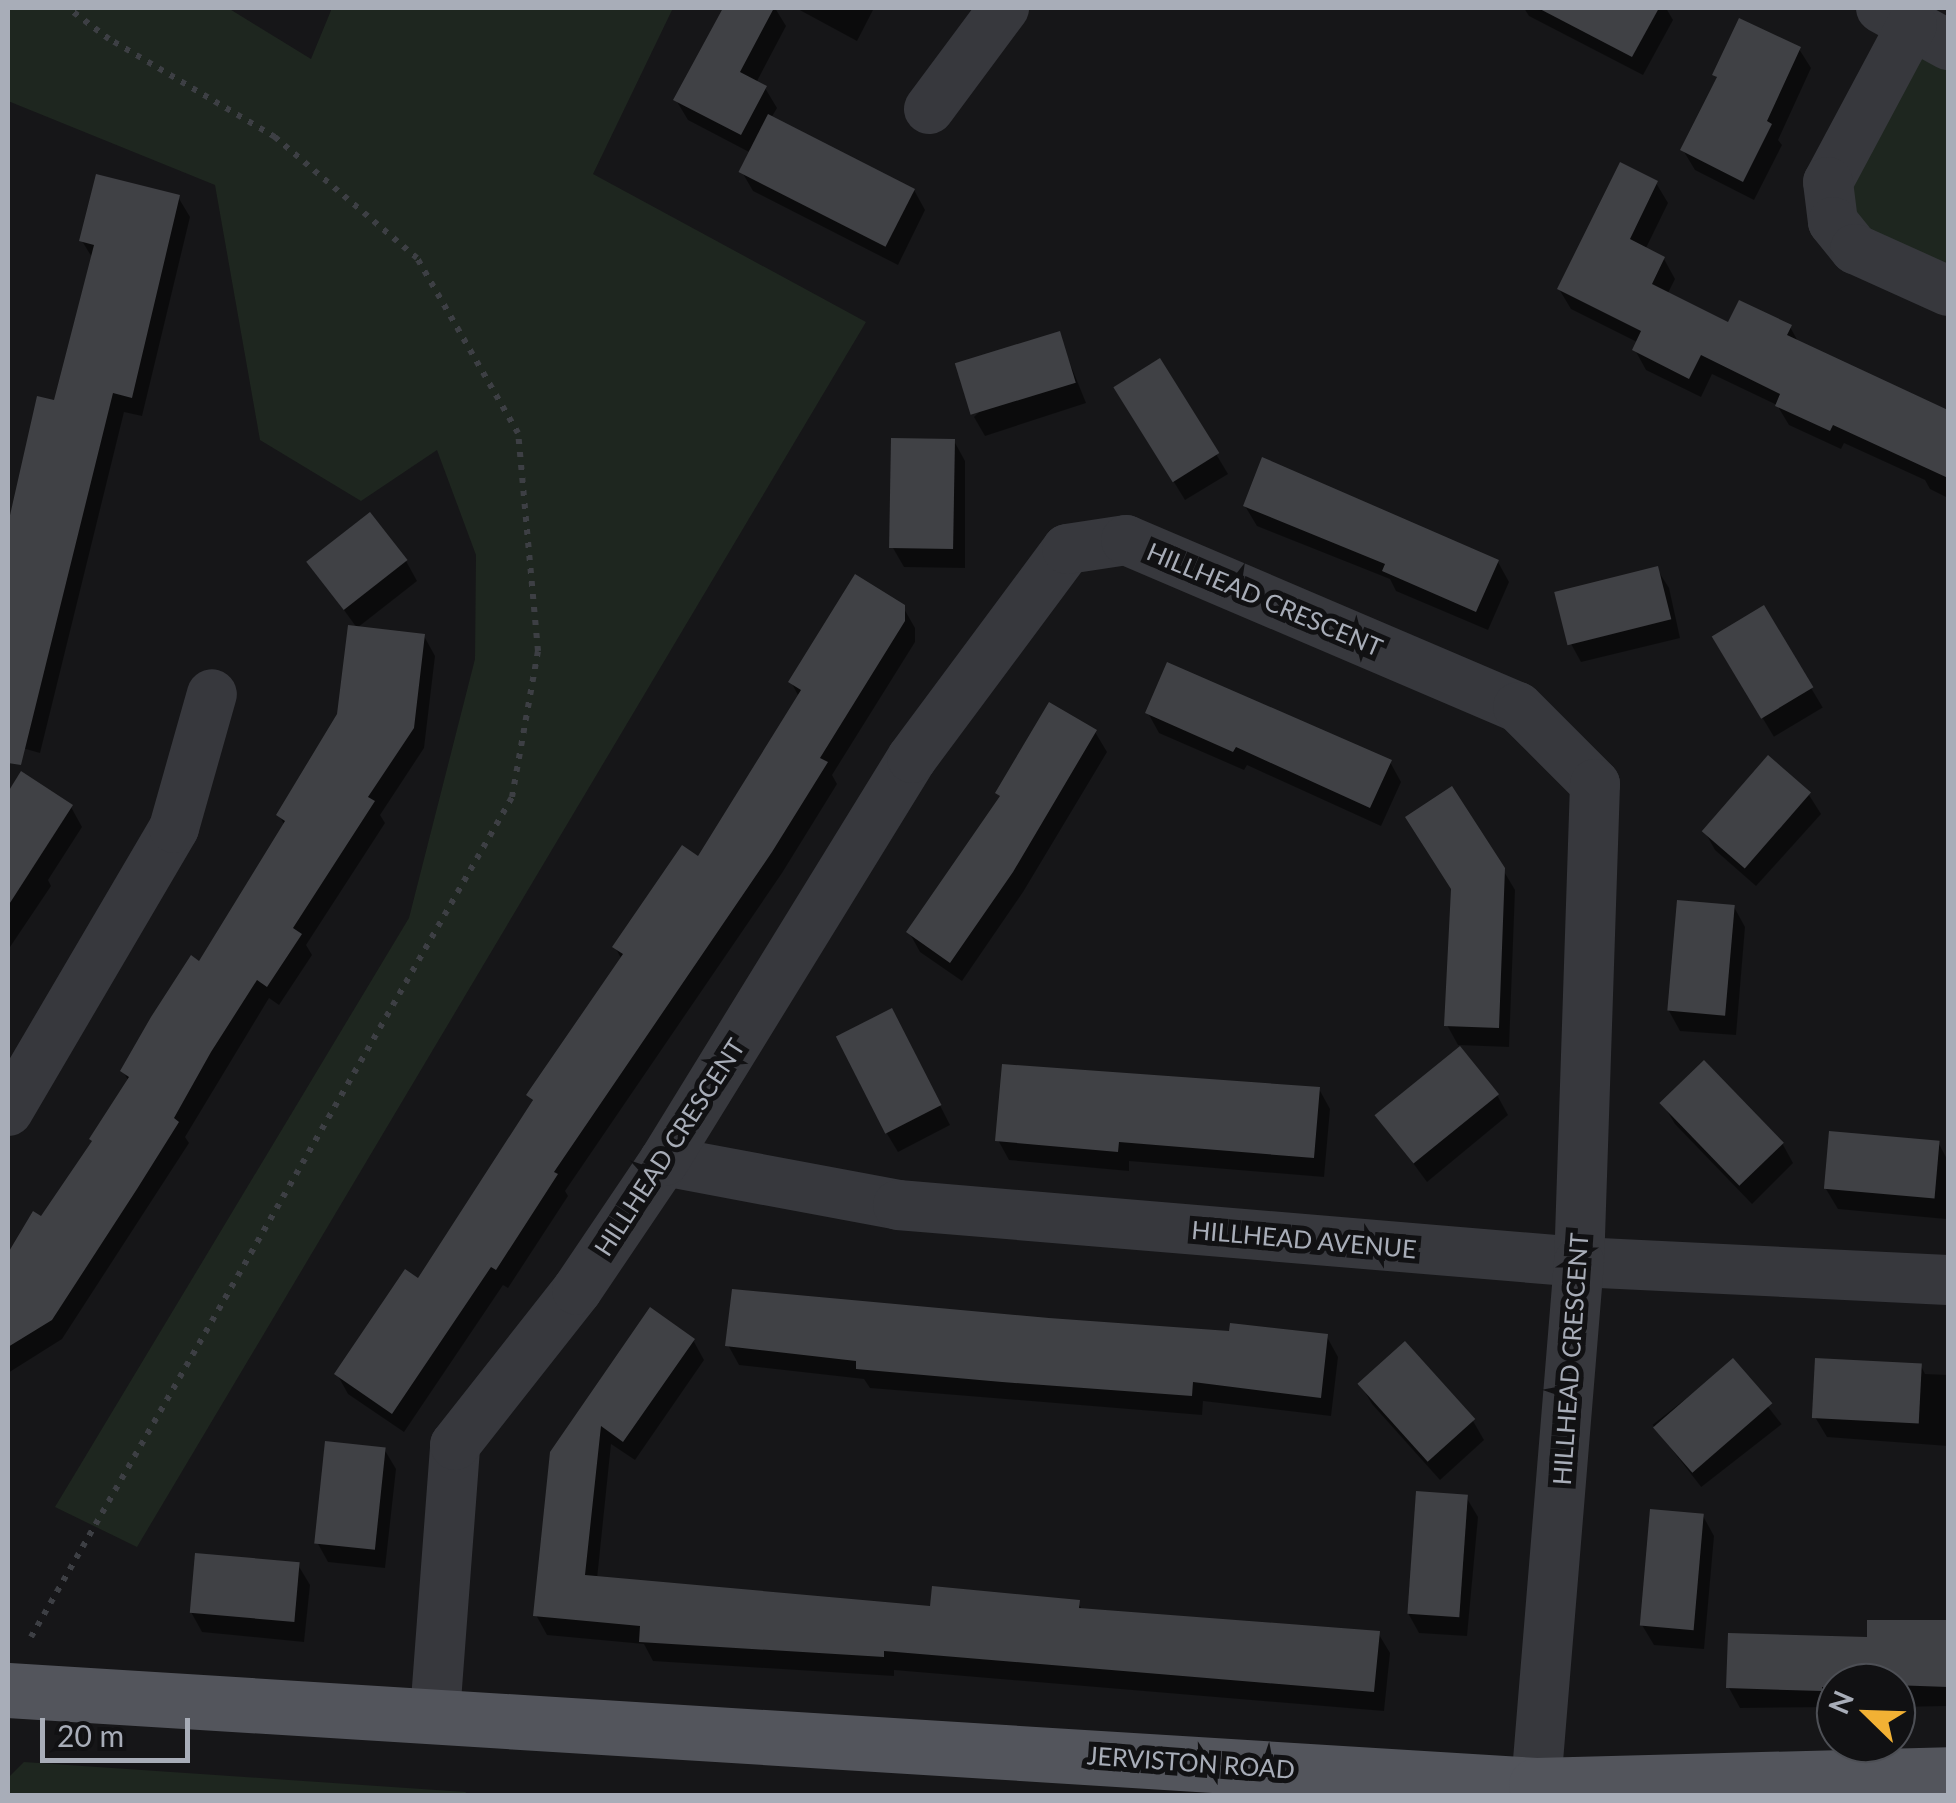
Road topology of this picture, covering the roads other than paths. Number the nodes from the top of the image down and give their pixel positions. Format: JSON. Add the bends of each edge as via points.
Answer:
{"nodes":[{"id":1,"x":1004,"y":8,"type":"edge"},
{"id":2,"x":1914,"y":26,"type":"edge"},
{"id":3,"x":929,"y":110,"type":"dead end"},
{"id":4,"x":1948,"y":290,"type":"edge"},
{"id":5,"x":212,"y":694,"type":"dead end"},
{"id":6,"x":8,"y":1111,"type":"edge"},
{"id":7,"x":664,"y":1161,"type":"junction"},
{"id":8,"x":1579,"y":1262,"type":"junction"},
{"id":9,"x":1948,"y":1280,"type":"edge"},
{"id":10,"x":17,"y":1666,"type":"edge"},
{"id":11,"x":435,"y":1714,"type":"junction"},
{"id":12,"x":1948,"y":1774,"type":"edge"},
{"id":13,"x":1536,"y":1784,"type":"junction"}],
"edges":[{"from":1,"to":3,"type":"street"},
{"from":2,"to":4,"type":"street","via":[[1828,182],[1833,222],[1855,249]]},
{"from":5,"to":6,"type":"street","via":[[174,828]]},
{"from":7,"to":8,"type":"street","name":"HILLHEAD AVENUE","via":[[898,1206]]},
{"from":7,"to":8,"type":"street","name":"HILLHEAD CRESCENT","via":[[912,758],[1056,564],[1068,549],[1126,540],[1518,707],[1595,784]]},
{"from":7,"to":11,"type":"street","name":"HILLHEAD CRESCENT","via":[[577,1290],[455,1445]]},
{"from":8,"to":9,"type":"street","name":"HILLHEAD AVENUE"},
{"from":8,"to":13,"type":"street","name":"HILLHEAD CRESCENT"},
{"from":10,"to":11,"type":"main road","name":"JERVISTON ROAD"},
{"from":11,"to":13,"type":"main road","name":"JERVISTON ROAD"},
{"from":12,"to":13,"type":"main road","name":"JERVISTON ROAD"}]}
